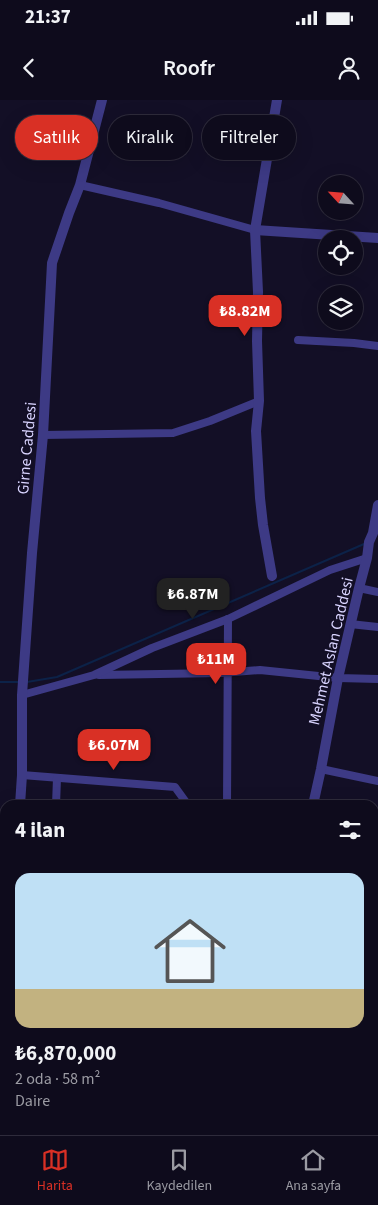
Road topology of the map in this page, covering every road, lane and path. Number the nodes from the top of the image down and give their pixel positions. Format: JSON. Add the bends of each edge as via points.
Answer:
{"nodes":[{"id":1,"x":102,"y":100,"type":"edge"},
{"id":2,"x":277,"y":100,"type":"edge"},
{"id":3,"x":80,"y":185,"type":"junction"},
{"id":4,"x":255,"y":230,"type":"junction"},
{"id":5,"x":378,"y":238,"type":"edge"},
{"id":6,"x":298,"y":340,"type":"dead end"},
{"id":7,"x":378,"y":346,"type":"edge"},
{"id":8,"x":259,"y":401,"type":"junction"},
{"id":9,"x":43,"y":435,"type":"junction"},
{"id":10,"x":378,"y":505,"type":"edge"},
{"id":11,"x":378,"y":535,"type":"edge"},
{"id":12,"x":369,"y":542,"type":"junction"},
{"id":13,"x":378,"y":553,"type":"edge"},
{"id":14,"x":367,"y":558,"type":"junction"},
{"id":15,"x":272,"y":576,"type":"dead end"},
{"id":16,"x":359,"y":588,"type":"junction"},
{"id":17,"x":378,"y":592,"type":"edge"},
{"id":18,"x":228,"y":619,"type":"junction"},
{"id":19,"x":350,"y":624,"type":"junction"},
{"id":20,"x":378,"y":628,"type":"edge"},
{"id":21,"x":228,"y":673,"type":"junction"},
{"id":22,"x":94,"y":675,"type":"junction"},
{"id":23,"x":338,"y":678,"type":"junction"},
{"id":24,"x":378,"y":679,"type":"edge"},
{"id":25,"x":22,"y":695,"type":"junction"},
{"id":26,"x":321,"y":769,"type":"junction"},
{"id":27,"x":22,"y":775,"type":"junction"},
{"id":28,"x":57,"y":778,"type":"junction"},
{"id":29,"x":378,"y":781,"type":"edge"},
{"id":30,"x":20,"y":800,"type":"edge"},
{"id":31,"x":56,"y":800,"type":"edge"},
{"id":32,"x":184,"y":800,"type":"edge"},
{"id":33,"x":227,"y":800,"type":"edge"},
{"id":34,"x":313,"y":800,"type":"edge"}],
"edges":[{"from":1,"to":3,"type":"street","name":"Girne Caddesi"},
{"from":2,"to":4,"type":"street"},
{"from":3,"to":4,"type":"street"},
{"from":3,"to":9,"type":"street","name":"Girne Caddesi","via":[[52,263]]},
{"from":4,"to":5,"type":"street"},
{"from":4,"to":8,"type":"street"},
{"from":6,"to":7,"type":"street"},
{"from":8,"to":9,"type":"street","via":[[173,432]]},
{"from":8,"to":15,"type":"street","via":[[256,431],[260,498]]},
{"from":9,"to":25,"type":"street","name":"Girne Caddesi"},
{"from":10,"to":12,"type":"street","name":"Mehmet Aslan Caddesi"},
{"from":11,"to":12,"type":"street"},
{"from":12,"to":14,"type":"street","name":"Mehmet Aslan Caddesi"},
{"from":13,"to":14,"type":"street"},
{"from":14,"to":16,"type":"street","name":"Mehmet Aslan Caddesi"},
{"from":14,"to":18,"type":"street","via":[[330,570]]},
{"from":16,"to":17,"type":"street"},
{"from":16,"to":19,"type":"street","name":"Mehmet Aslan Caddesi"},
{"from":18,"to":21,"type":"street"},
{"from":18,"to":22,"type":"street","via":[[152,648]]},
{"from":19,"to":20,"type":"street"},
{"from":19,"to":23,"type":"street","name":"Mehmet Aslan Caddesi"},
{"from":21,"to":22,"type":"street"},
{"from":21,"to":23,"type":"street","via":[[260,670]]},
{"from":21,"to":33,"type":"street"},
{"from":22,"to":25,"type":"street"},
{"from":23,"to":24,"type":"street"},
{"from":23,"to":26,"type":"street","name":"Mehmet Aslan Caddesi"},
{"from":25,"to":27,"type":"street","name":"Girne Caddesi"},
{"from":26,"to":29,"type":"street"},
{"from":26,"to":34,"type":"street","name":"Mehmet Aslan Caddesi"},
{"from":27,"to":28,"type":"street"},
{"from":27,"to":30,"type":"street","name":"Girne Caddesi"},
{"from":28,"to":31,"type":"street"},
{"from":28,"to":32,"type":"street","via":[[175,787]]}]}
